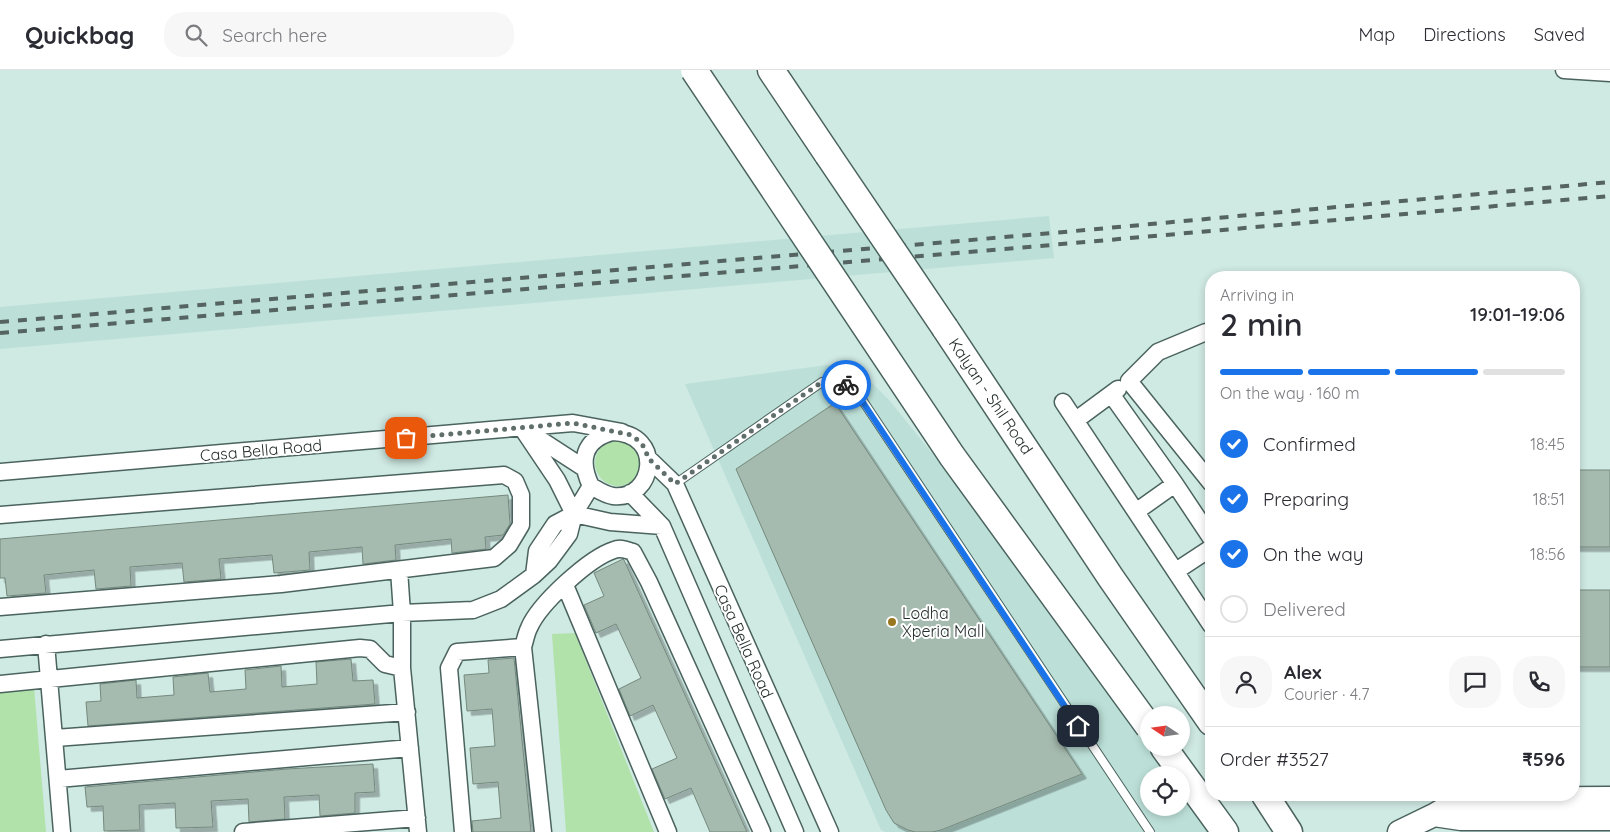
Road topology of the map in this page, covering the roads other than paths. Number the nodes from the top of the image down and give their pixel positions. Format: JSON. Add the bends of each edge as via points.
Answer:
{"nodes":[{"id":1,"x":694,"y":70,"type":"edge"},
{"id":2,"x":771,"y":70,"type":"edge"},
{"id":3,"x":1564,"y":70,"type":"edge"},
{"id":4,"x":1610,"y":73,"type":"edge"},
{"id":5,"x":1205,"y":333,"type":"edge"},
{"id":6,"x":1129,"y":381,"type":"junction"},
{"id":7,"x":1111,"y":394,"type":"junction"},
{"id":8,"x":1063,"y":402,"type":"dead end"},
{"id":9,"x":1076,"y":420,"type":"junction"},
{"id":10,"x":522,"y":428,"type":"junction"},
{"id":11,"x":622,"y":432,"type":"junction"},
{"id":12,"x":648,"y":458,"type":"junction"},
{"id":13,"x":584,"y":468,"type":"junction"},
{"id":14,"x":0,"y":472,"type":"edge"},
{"id":15,"x":1205,"y":476,"type":"edge"},
{"id":16,"x":675,"y":484,"type":"junction"},
{"id":17,"x":1176,"y":484,"type":"junction"},
{"id":18,"x":591,"y":486,"type":"junction"},
{"id":19,"x":630,"y":493,"type":"junction"},
{"id":20,"x":1136,"y":511,"type":"junction"},
{"id":21,"x":574,"y":514,"type":"junction"},
{"id":22,"x":0,"y":515,"type":"edge"},
{"id":23,"x":662,"y":526,"type":"junction"},
{"id":24,"x":1205,"y":529,"type":"edge"},
{"id":25,"x":1205,"y":552,"type":"edge"},
{"id":26,"x":399,"y":570,"type":"junction"},
{"id":27,"x":1176,"y":571,"type":"junction"},
{"id":28,"x":565,"y":585,"type":"junction"},
{"id":29,"x":0,"y":608,"type":"edge"},
{"id":30,"x":402,"y":613,"type":"junction"},
{"id":31,"x":1205,"y":616,"type":"edge"},
{"id":32,"x":46,"y":644,"type":"junction"},
{"id":33,"x":523,"y":647,"type":"junction"},
{"id":34,"x":0,"y":649,"type":"edge"},
{"id":35,"x":402,"y":668,"type":"junction"},
{"id":36,"x":48,"y":678,"type":"junction"},
{"id":37,"x":0,"y":684,"type":"edge"},
{"id":38,"x":407,"y":712,"type":"junction"},
{"id":39,"x":1205,"y":713,"type":"edge"},
{"id":40,"x":1140,"y":715,"type":"edge"},
{"id":41,"x":55,"y":738,"type":"junction"},
{"id":42,"x":410,"y":748,"type":"junction"},
{"id":43,"x":1170,"y":756,"type":"edge"},
{"id":44,"x":58,"y":779,"type":"junction"},
{"id":45,"x":1610,"y":798,"type":"edge"},
{"id":46,"x":1580,"y":800,"type":"edge"},
{"id":47,"x":1269,"y":801,"type":"edge"},
{"id":48,"x":1457,"y":801,"type":"edge"},
{"id":49,"x":1466,"y":801,"type":"edge"},
{"id":50,"x":1560,"y":801,"type":"edge"},
{"id":51,"x":1478,"y":806,"type":"edge"},
{"id":52,"x":1610,"y":819,"type":"edge"},
{"id":53,"x":418,"y":825,"type":"edge"},
{"id":54,"x":62,"y":832,"type":"edge"},
{"id":55,"x":243,"y":832,"type":"edge"},
{"id":56,"x":464,"y":832,"type":"edge"},
{"id":57,"x":542,"y":832,"type":"edge"},
{"id":58,"x":668,"y":832,"type":"edge"},
{"id":59,"x":762,"y":832,"type":"edge"},
{"id":60,"x":795,"y":832,"type":"edge"},
{"id":61,"x":830,"y":832,"type":"edge"},
{"id":62,"x":1150,"y":832,"type":"edge"},
{"id":63,"x":1225,"y":832,"type":"edge"},
{"id":64,"x":1289,"y":832,"type":"edge"},
{"id":65,"x":1399,"y":832,"type":"edge"}],
"edges":[{"from":1,"to":40,"type":"main road","bridge":true,"via":[[952,456]]},
{"from":2,"to":39,"type":"main road","name":"Kalyan - Shil Road","bridge":true},
{"from":3,"to":4,"type":"street"},
{"from":5,"to":6,"type":"street","via":[[1158,352]]},
{"from":6,"to":7,"type":"street"},
{"from":6,"to":15,"type":"street"},
{"from":7,"to":9,"type":"street"},
{"from":7,"to":17,"type":"street"},
{"from":8,"to":9,"type":"street"},
{"from":9,"to":20,"type":"street"},
{"from":10,"to":11,"type":"street","name":"Casa Bella Road","via":[[573,423]]},
{"from":10,"to":13,"type":"street"},
{"from":10,"to":14,"type":"street","name":"Casa Bella Road"},
{"from":10,"to":21,"type":"street","via":[[557,480]]},
{"from":11,"to":12,"type":"street","name":"Casa Bella Road","via":[[639,441]]},
{"from":11,"to":13,"type":"street","via":[[612,432],[594,440],[588,448]]},
{"from":12,"to":16,"type":"street","name":"Casa Bella Road"},
{"from":12,"to":19,"type":"street","via":[[645,479]]},
{"from":13,"to":18,"type":"street"},
{"from":16,"to":61,"type":"street","name":"Casa Bella Road"},
{"from":16,"to":62,"type":"lane","via":[[822,382],[838,380],[854,389]]},
{"from":17,"to":20,"type":"street"},
{"from":17,"to":24,"type":"street"},
{"from":18,"to":19,"type":"street","via":[[607,495]]},
{"from":18,"to":21,"type":"street"},
{"from":19,"to":23,"type":"street","name":"Casa Bella Road"},
{"from":20,"to":27,"type":"street"},
{"from":21,"to":23,"type":"street","via":[[610,522]]},
{"from":21,"to":30,"type":"street","via":[[555,524],[537,550],[534,575],[501,599],[473,610]]},
{"from":22,"to":26,"type":"street","via":[[504,475],[515,481],[521,495],[521,525],[510,545],[494,558]]},
{"from":23,"to":60,"type":"street","name":"Casa Bella Road"},
{"from":25,"to":27,"type":"street"},
{"from":26,"to":29,"type":"street","via":[[281,584]]},
{"from":26,"to":30,"type":"street"},
{"from":27,"to":31,"type":"street"},
{"from":28,"to":33,"type":"street","via":[[547,600],[529,628]]},
{"from":28,"to":58,"type":"street"},
{"from":28,"to":59,"type":"street","via":[[589,564],[614,550],[622,548],[633,552]]},
{"from":30,"to":32,"type":"street"},
{"from":30,"to":35,"type":"street"},
{"from":32,"to":34,"type":"street"},
{"from":32,"to":36,"type":"street"},
{"from":33,"to":56,"type":"street","via":[[457,652],[449,668]]},
{"from":33,"to":57,"type":"street"},
{"from":35,"to":36,"type":"street","via":[[385,664],[370,649],[360,648]]},
{"from":35,"to":38,"type":"street"},
{"from":36,"to":37,"type":"street"},
{"from":36,"to":41,"type":"street"},
{"from":38,"to":41,"type":"street"},
{"from":38,"to":42,"type":"street"},
{"from":41,"to":44,"type":"street"},
{"from":42,"to":44,"type":"street"},
{"from":42,"to":53,"type":"street"},
{"from":43,"to":63,"type":"main road"},
{"from":44,"to":54,"type":"street"},
{"from":45,"to":46,"type":"street"},
{"from":47,"to":64,"type":"main road"},
{"from":48,"to":65,"type":"street"},
{"from":49,"to":51,"type":"street"},
{"from":50,"to":51,"type":"street"},
{"from":51,"to":52,"type":"street"},
{"from":53,"to":55,"type":"street"}]}
